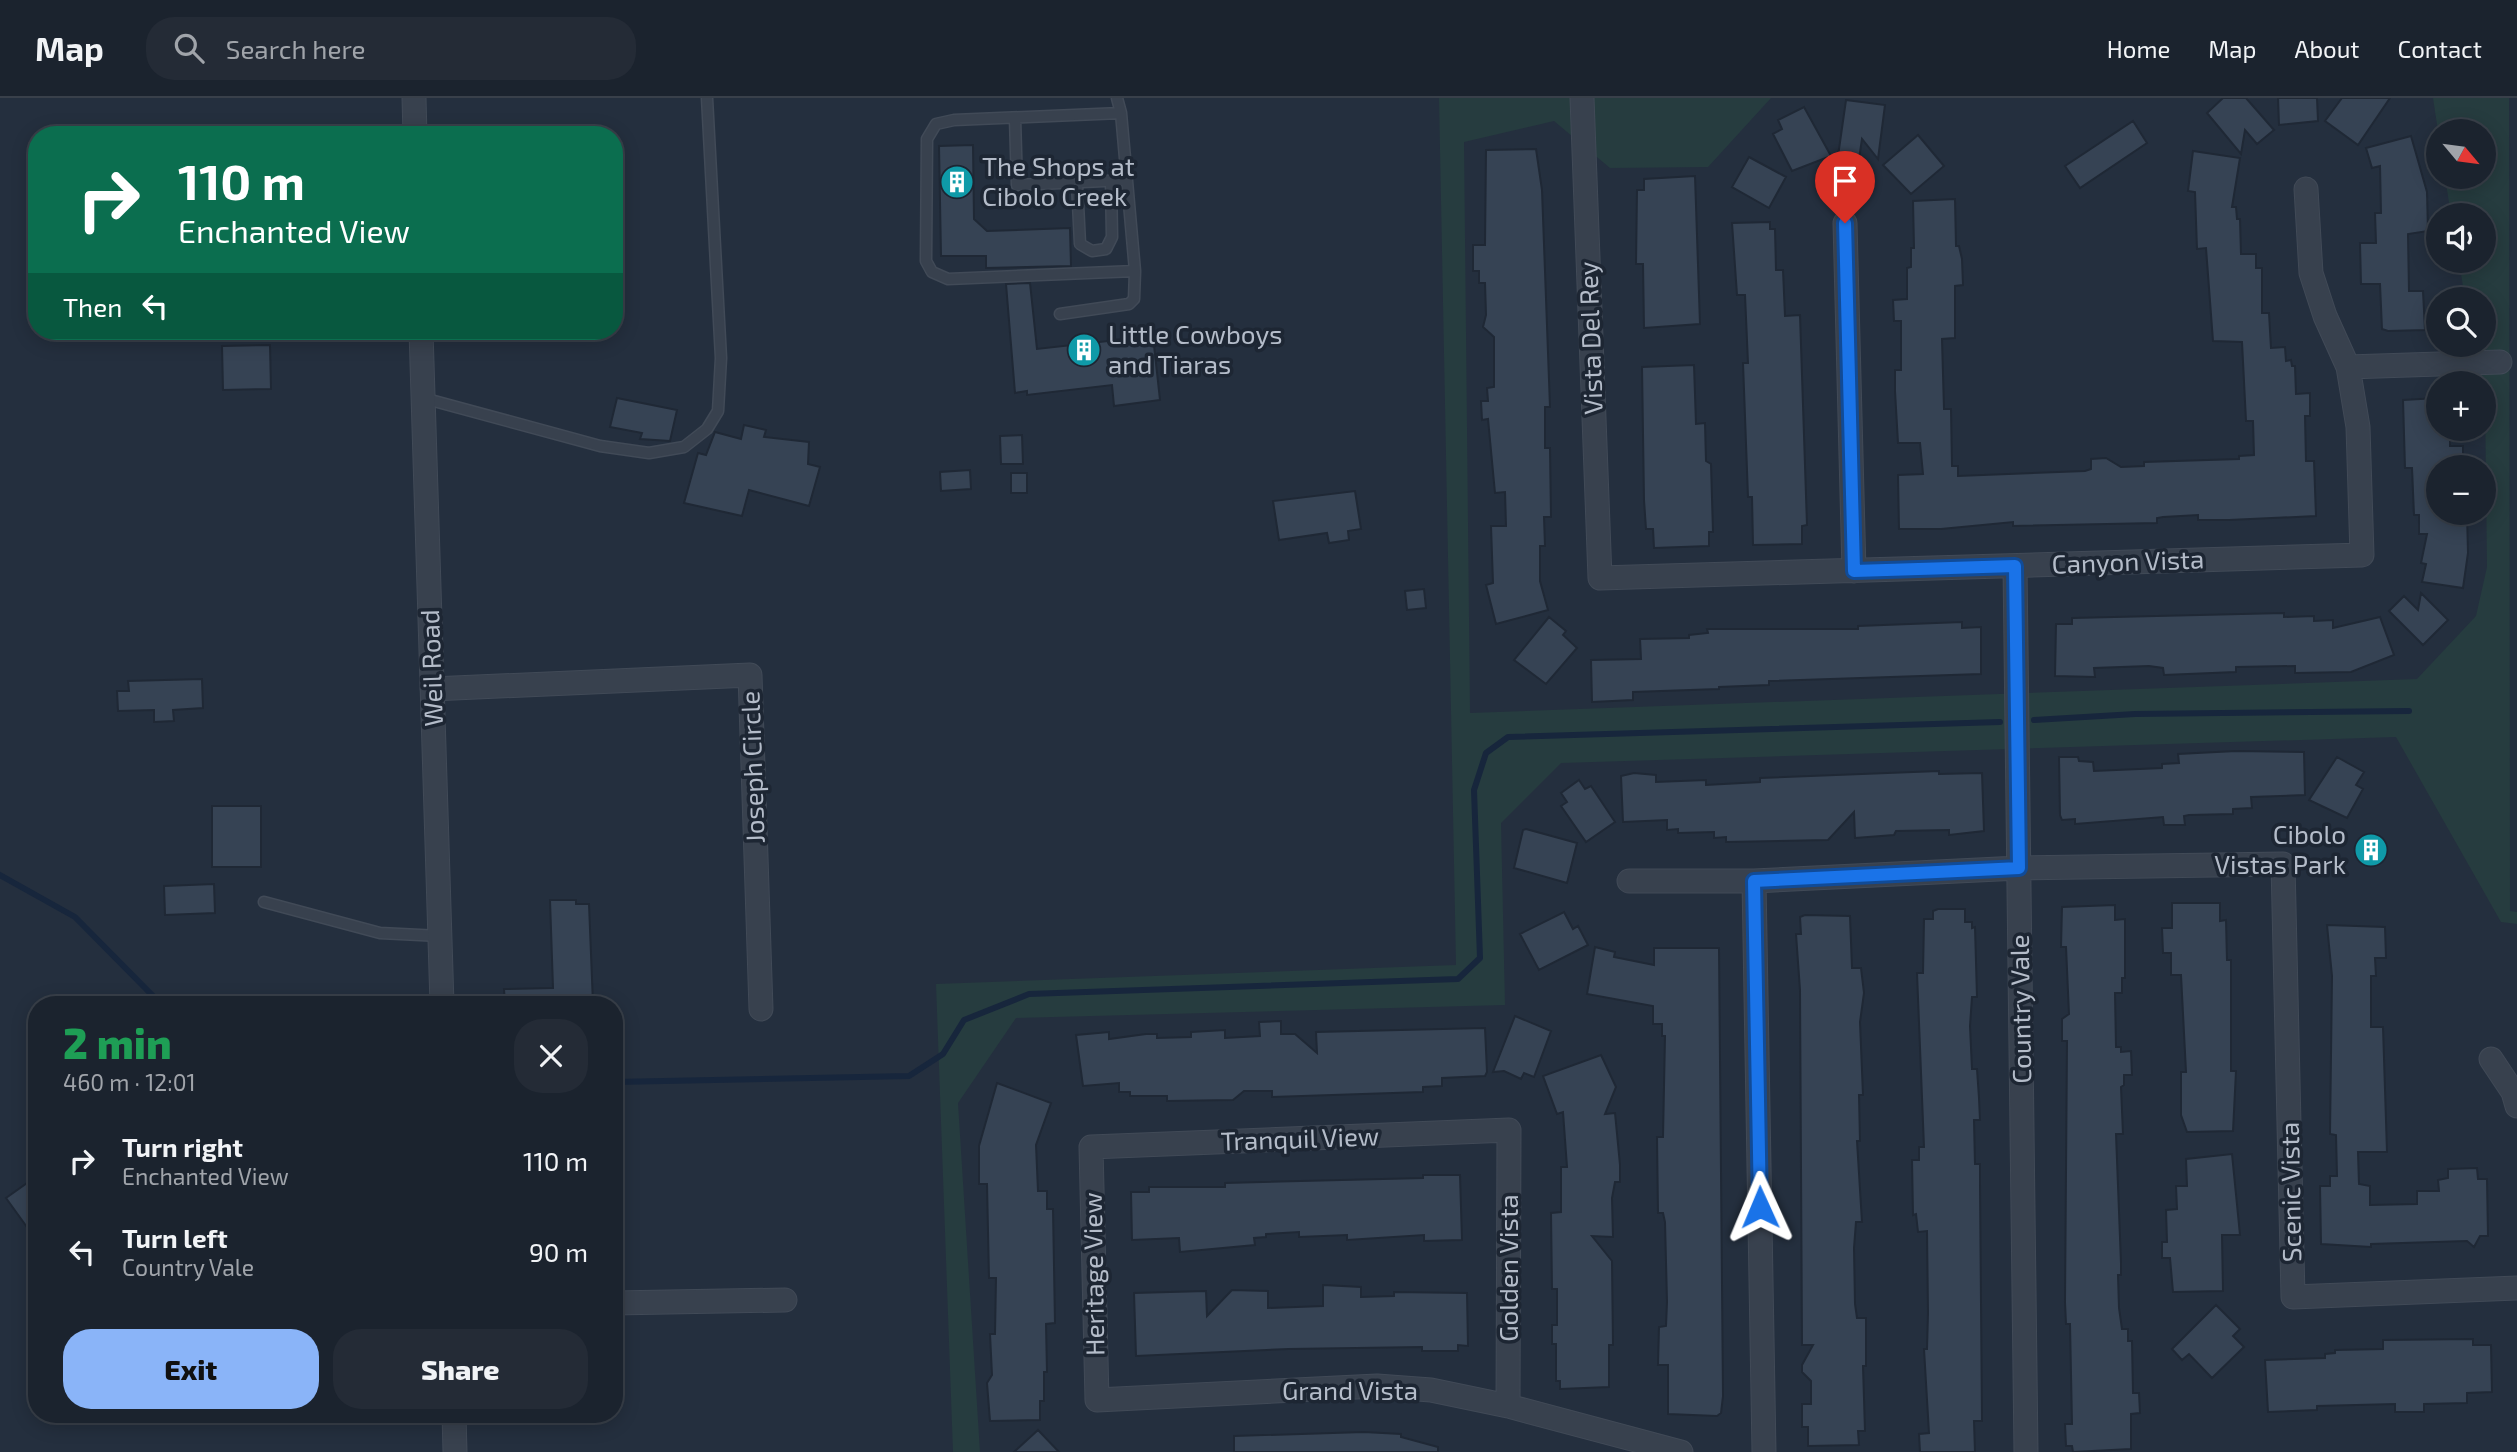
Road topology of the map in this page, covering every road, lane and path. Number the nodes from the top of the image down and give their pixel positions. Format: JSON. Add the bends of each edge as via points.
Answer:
{"nodes":[{"id":1,"x":414,"y":98,"type":"edge"},
{"id":2,"x":707,"y":98,"type":"edge"},
{"id":3,"x":1116,"y":98,"type":"edge"},
{"id":4,"x":1583,"y":98,"type":"edge"},
{"id":5,"x":1121,"y":113,"type":"junction"},
{"id":6,"x":1015,"y":118,"type":"junction"},
{"id":7,"x":415,"y":126,"type":"edge"},
{"id":8,"x":1126,"y":180,"type":"junction"},
{"id":9,"x":1111,"y":181,"type":"junction"},
{"id":10,"x":1077,"y":183,"type":"junction"},
{"id":11,"x":2306,"y":189,"type":"dead end"},
{"id":12,"x":1845,"y":223,"type":"dead end"},
{"id":13,"x":1135,"y":271,"type":"junction"},
{"id":14,"x":1060,"y":314,"type":"dead end"},
{"id":15,"x":421,"y":340,"type":"edge"},
{"id":16,"x":2500,"y":362,"type":"dead end"},
{"id":17,"x":2348,"y":367,"type":"junction"},
{"id":18,"x":423,"y":398,"type":"junction"},
{"id":19,"x":2015,"y":566,"type":"junction"},
{"id":20,"x":1854,"y":571,"type":"junction"},
{"id":21,"x":1600,"y":578,"type":"joint"},
{"id":22,"x":432,"y":689,"type":"junction"},
{"id":23,"x":2019,"y":868,"type":"junction"},
{"id":24,"x":1629,"y":881,"type":"dead end"},
{"id":25,"x":1754,"y":881,"type":"junction"},
{"id":26,"x":264,"y":902,"type":"dead end"},
{"id":27,"x":440,"y":936,"type":"junction"},
{"id":28,"x":442,"y":996,"type":"edge"},
{"id":29,"x":761,"y":1009,"type":"dead end"},
{"id":30,"x":2491,"y":1059,"type":"dead end"},
{"id":31,"x":2517,"y":1106,"type":"edge"},
{"id":32,"x":1509,"y":1130,"type":"joint"},
{"id":33,"x":1091,"y":1147,"type":"joint"},
{"id":34,"x":2517,"y":1288,"type":"edge"},
{"id":35,"x":785,"y":1300,"type":"dead end"},
{"id":36,"x":623,"y":1303,"type":"edge"},
{"id":37,"x":1097,"y":1400,"type":"joint"},
{"id":38,"x":1508,"y":1406,"type":"junction"},
{"id":39,"x":454,"y":1423,"type":"edge"},
{"id":40,"x":455,"y":1452,"type":"edge"},
{"id":41,"x":1681,"y":1452,"type":"edge"},
{"id":42,"x":1764,"y":1452,"type":"edge"},
{"id":43,"x":2026,"y":1452,"type":"edge"}],
"edges":[{"from":1,"to":7,"type":"street"},
{"from":2,"to":18,"type":"lane","via":[[721,358],[718,411],[707,429],[684,447],[649,453],[600,446]]},
{"from":3,"to":5,"type":"lane"},
{"from":4,"to":21,"type":"street","name":"Vista Del Rey"},
{"from":5,"to":6,"type":"lane"},
{"from":5,"to":8,"type":"lane"},
{"from":6,"to":10,"type":"lane","via":[[1017,185]]},
{"from":6,"to":13,"type":"lane","via":[[936,124],[927,139],[926,261],[932,272],[948,279]]},
{"from":8,"to":9,"type":"lane"},
{"from":8,"to":13,"type":"lane"},
{"from":9,"to":10,"type":"lane"},
{"from":9,"to":10,"type":"lane","via":[[1112,237],[1106,249],[1092,251],[1080,244]]},
{"from":11,"to":17,"type":"street","via":[[2311,273]]},
{"from":12,"to":20,"type":"street"},
{"from":13,"to":14,"type":"lane","via":[[1134,299],[1129,304]]},
{"from":15,"to":18,"type":"street","name":"Weil Road"},
{"from":16,"to":17,"type":"street"},
{"from":17,"to":19,"type":"street","name":"Canyon Vista","via":[[2358,427],[2362,555]]},
{"from":18,"to":22,"type":"street","name":"Weil Road"},
{"from":19,"to":20,"type":"street","name":"Canyon Vista"},
{"from":19,"to":23,"type":"street","name":"Country Vale"},
{"from":20,"to":21,"type":"street","name":"Canyon Vista"},
{"from":22,"to":27,"type":"street","name":"Weil Road"},
{"from":22,"to":29,"type":"street","name":"Joseph Circle","via":[[750,675]]},
{"from":23,"to":25,"type":"street"},
{"from":23,"to":34,"type":"street","name":"Scenic Vista","via":[[2283,863],[2293,1297]]},
{"from":23,"to":43,"type":"street","name":"Country Vale"},
{"from":24,"to":25,"type":"street"},
{"from":25,"to":42,"type":"street"},
{"from":26,"to":27,"type":"lane","via":[[380,933]]},
{"from":27,"to":28,"type":"street","name":"Weil Road"},
{"from":30,"to":31,"type":"street"},
{"from":32,"to":33,"type":"street","name":"Tranquil View"},
{"from":32,"to":38,"type":"street","name":"Golden Vista"},
{"from":33,"to":37,"type":"street","name":"Heritage View"},
{"from":35,"to":36,"type":"street"},
{"from":37,"to":38,"type":"street","name":"Grand Vista","via":[[1377,1386],[1431,1390]]},
{"from":38,"to":41,"type":"street","name":"Grand Vista"},
{"from":39,"to":40,"type":"street"}]}
